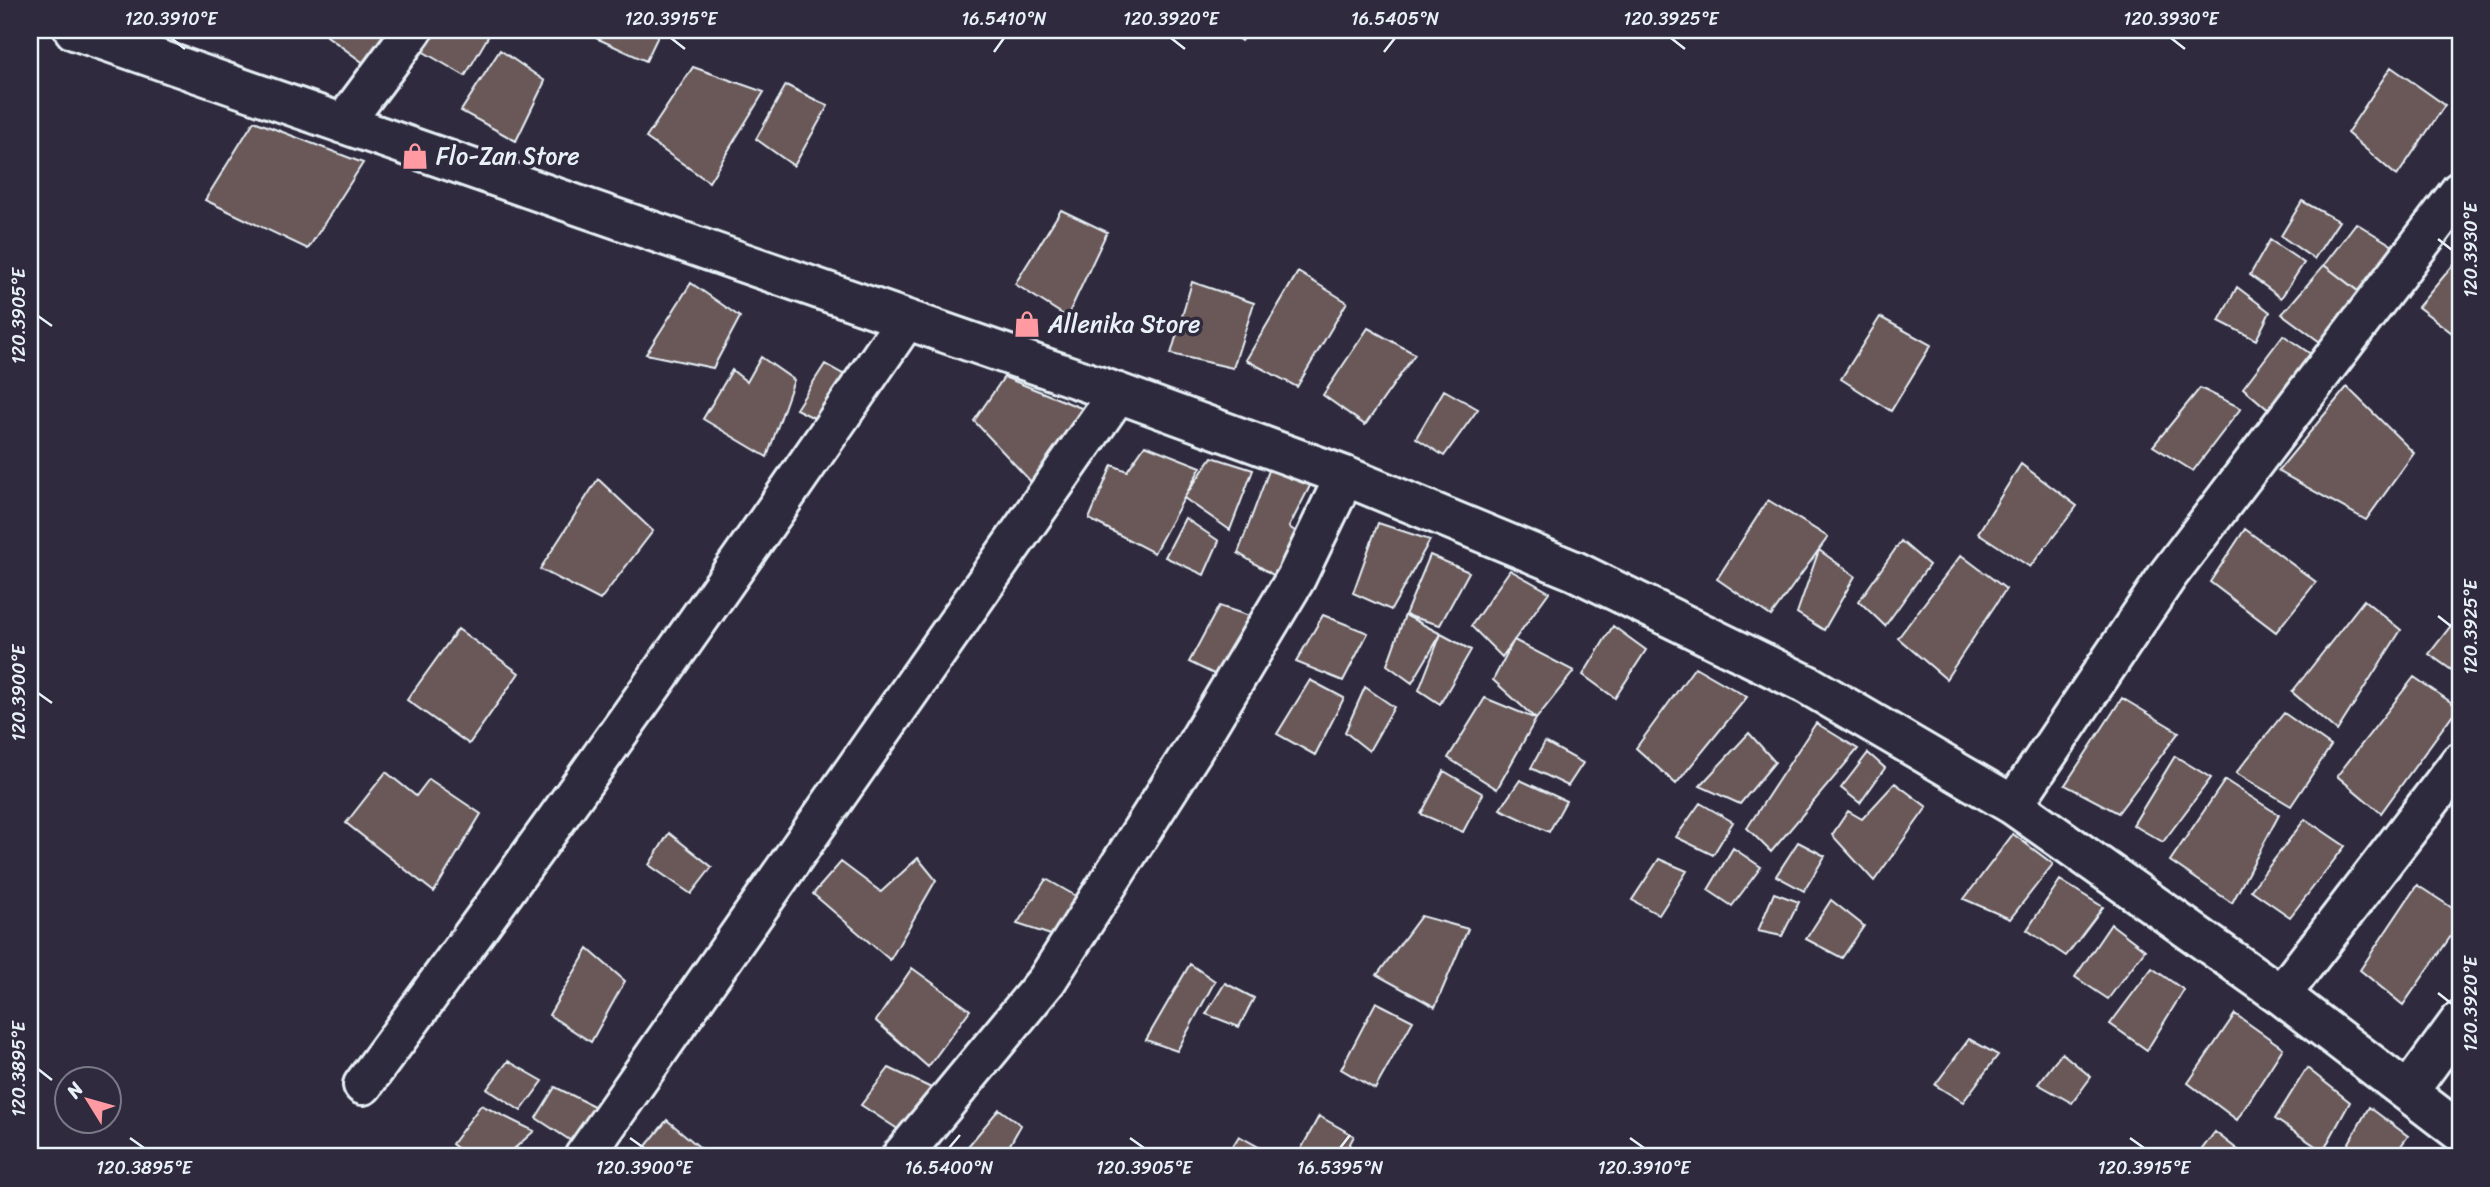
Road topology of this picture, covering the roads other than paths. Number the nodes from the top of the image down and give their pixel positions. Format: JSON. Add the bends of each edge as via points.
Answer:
{"nodes":[{"id":1,"x":74,"y":30,"type":"edge"},
{"id":2,"x":414,"y":30,"type":"edge"},
{"id":3,"x":343,"y":124,"type":"junction"},
{"id":4,"x":2460,"y":191,"type":"edge"},
{"id":5,"x":906,"y":320,"type":"junction"},
{"id":6,"x":1118,"y":393,"type":"junction"},
{"id":7,"x":1345,"y":476,"type":"junction"},
{"id":8,"x":2460,"y":762,"type":"edge"},
{"id":9,"x":2013,"y":805,"type":"junction"},
{"id":10,"x":2281,"y":995,"type":"junction"},
{"id":11,"x":2460,"y":1021,"type":"edge"},
{"id":12,"x":363,"y":1085,"type":"dead end"},
{"id":13,"x":2408,"y":1092,"type":"junction"},
{"id":14,"x":2460,"y":1132,"type":"edge"},
{"id":15,"x":584,"y":1157,"type":"edge"},
{"id":16,"x":901,"y":1157,"type":"edge"}],
"edges":[{"from":1,"to":3,"type":"street"},
{"from":2,"to":3,"type":"street"},
{"from":3,"to":5,"type":"street"},
{"from":4,"to":9,"type":"street","via":[[2168,575]]},
{"from":5,"to":6,"type":"street"},
{"from":5,"to":12,"type":"street","via":[[765,528]]},
{"from":6,"to":7,"type":"street"},
{"from":6,"to":15,"type":"street"},
{"from":7,"to":9,"type":"street","via":[[1575,571],[1808,685]]},
{"from":7,"to":16,"type":"street","via":[[1289,590],[1047,980]]},
{"from":8,"to":10,"type":"street"},
{"from":9,"to":10,"type":"street"},
{"from":10,"to":13,"type":"street"},
{"from":11,"to":13,"type":"street"},
{"from":13,"to":14,"type":"street"}]}
